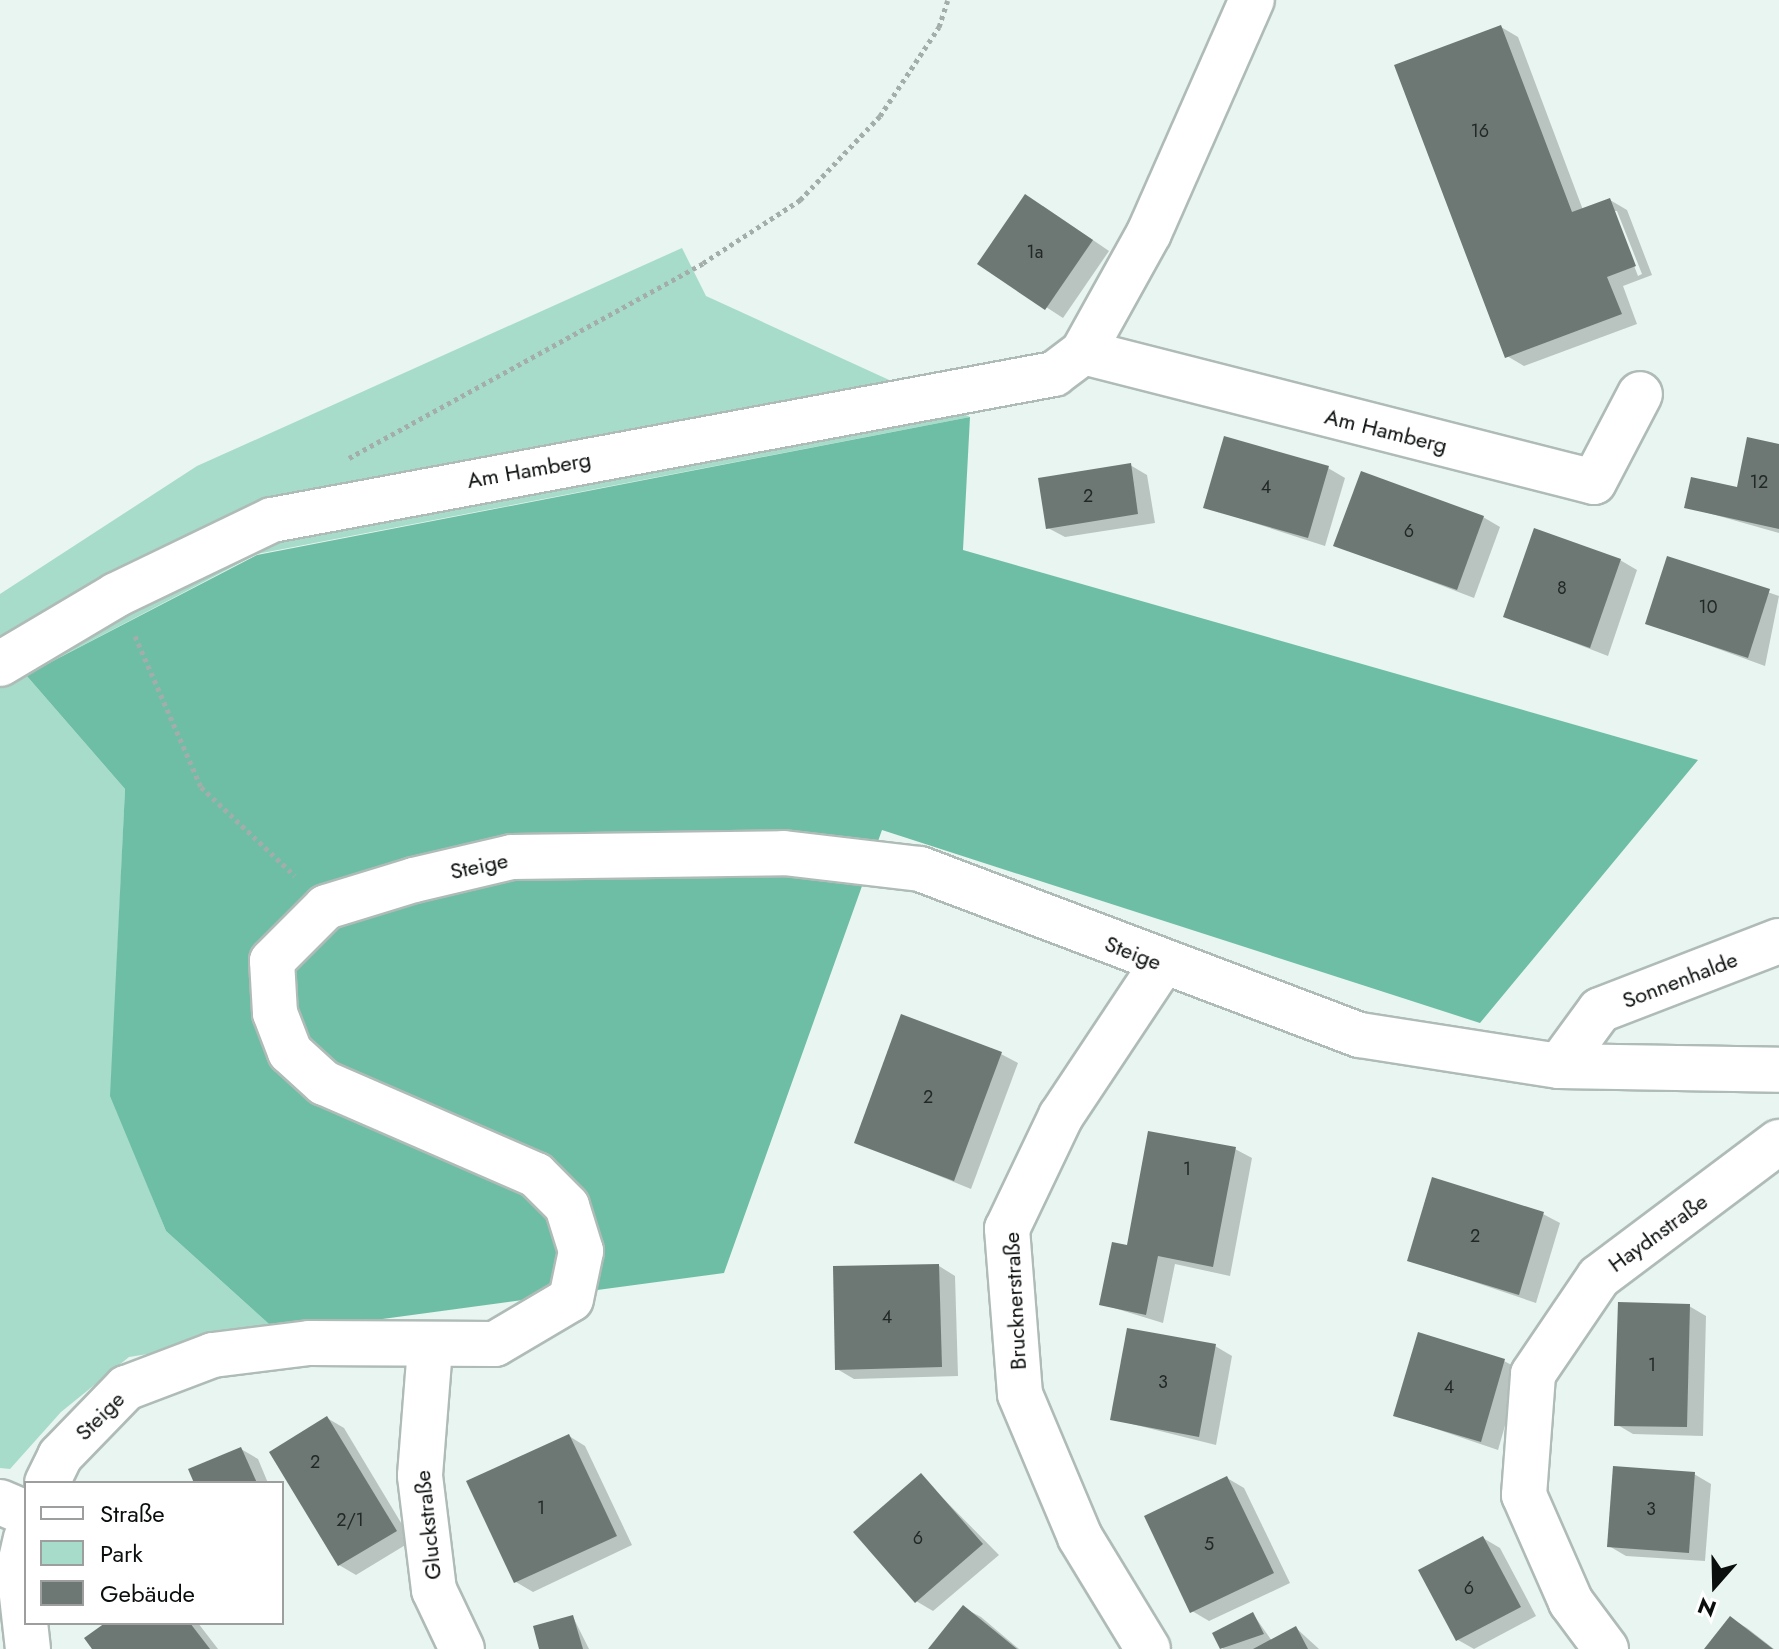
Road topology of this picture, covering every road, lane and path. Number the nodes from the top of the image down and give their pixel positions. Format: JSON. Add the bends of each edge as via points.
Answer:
{"nodes":[{"id":1,"x":948,"y":0,"type":"edge"},
{"id":2,"x":1252,"y":0,"type":"edge"},
{"id":3,"x":1083,"y":352,"type":"junction"},
{"id":4,"x":1640,"y":394,"type":"dead end"},
{"id":5,"x":345,"y":461,"type":"dead end"},
{"id":6,"x":116,"y":595,"type":"junction"},
{"id":7,"x":0,"y":664,"type":"edge"},
{"id":8,"x":326,"y":907,"type":"junction"},
{"id":9,"x":1779,"y":941,"type":"edge"},
{"id":10,"x":1162,"y":964,"type":"junction"},
{"id":11,"x":1559,"y":1066,"type":"junction"},
{"id":12,"x":1779,"y":1070,"type":"edge"},
{"id":13,"x":1779,"y":1142,"type":"edge"},
{"id":14,"x":430,"y":1348,"type":"junction"},
{"id":15,"x":48,"y":1481,"type":"edge"},
{"id":16,"x":0,"y":1502,"type":"edge"},
{"id":17,"x":24,"y":1512,"type":"edge"},
{"id":18,"x":24,"y":1547,"type":"edge"},
{"id":19,"x":24,"y":1613,"type":"edge"},
{"id":20,"x":25,"y":1625,"type":"edge"},
{"id":21,"x":28,"y":1649,"type":"edge"},
{"id":22,"x":462,"y":1649,"type":"edge"},
{"id":23,"x":1148,"y":1649,"type":"edge"},
{"id":24,"x":1606,"y":1649,"type":"edge"}],
"edges":[{"from":1,"to":5,"type":"path","via":[[939,27],[880,116],[800,200],[703,263]]},
{"from":2,"to":3,"type":"street","name":"Am Hamberg","via":[[1149,233]]},
{"from":3,"to":4,"type":"street","name":"Am Hamberg","via":[[1594,482]]},
{"from":3,"to":6,"type":"street","name":"Am Hamberg","via":[[1054,374],[272,520]]},
{"from":6,"to":7,"type":"street","name":"Am Hamberg"},
{"from":6,"to":8,"type":"path","via":[[201,787]]},
{"from":8,"to":10,"type":"street","name":"Steige","via":[[512,857],[784,853],[920,869]]},
{"from":8,"to":14,"type":"street","name":"Steige","via":[[272,961],[275,1013],[290,1052],[324,1083],[536,1175],[567,1206],[581,1251],[571,1299],[553,1315],[495,1344]]},
{"from":9,"to":11,"type":"street","name":"Sonnenhalde","via":[[1600,1010]]},
{"from":10,"to":11,"type":"street","name":"Steige","via":[[1360,1035]]},
{"from":10,"to":23,"type":"street","name":"Brucknerstraße","via":[[1061,1116],[1007,1229],[1020,1394],[1080,1537]]},
{"from":11,"to":12,"type":"street","name":"Steige"},
{"from":13,"to":24,"type":"street","name":"Haydnstraße","via":[[1599,1277],[1533,1374],[1524,1495],[1571,1602]]},
{"from":14,"to":15,"type":"street","name":"Steige","via":[[309,1343],[213,1355],[126,1388],[60,1456]]},
{"from":14,"to":22,"type":"street","name":"Gluckstraße","via":[[420,1476],[434,1590]]},
{"from":16,"to":17,"type":"street"},
{"from":18,"to":19,"type":"street","via":[[19,1569]]},
{"from":20,"to":21,"type":"street"}]}
